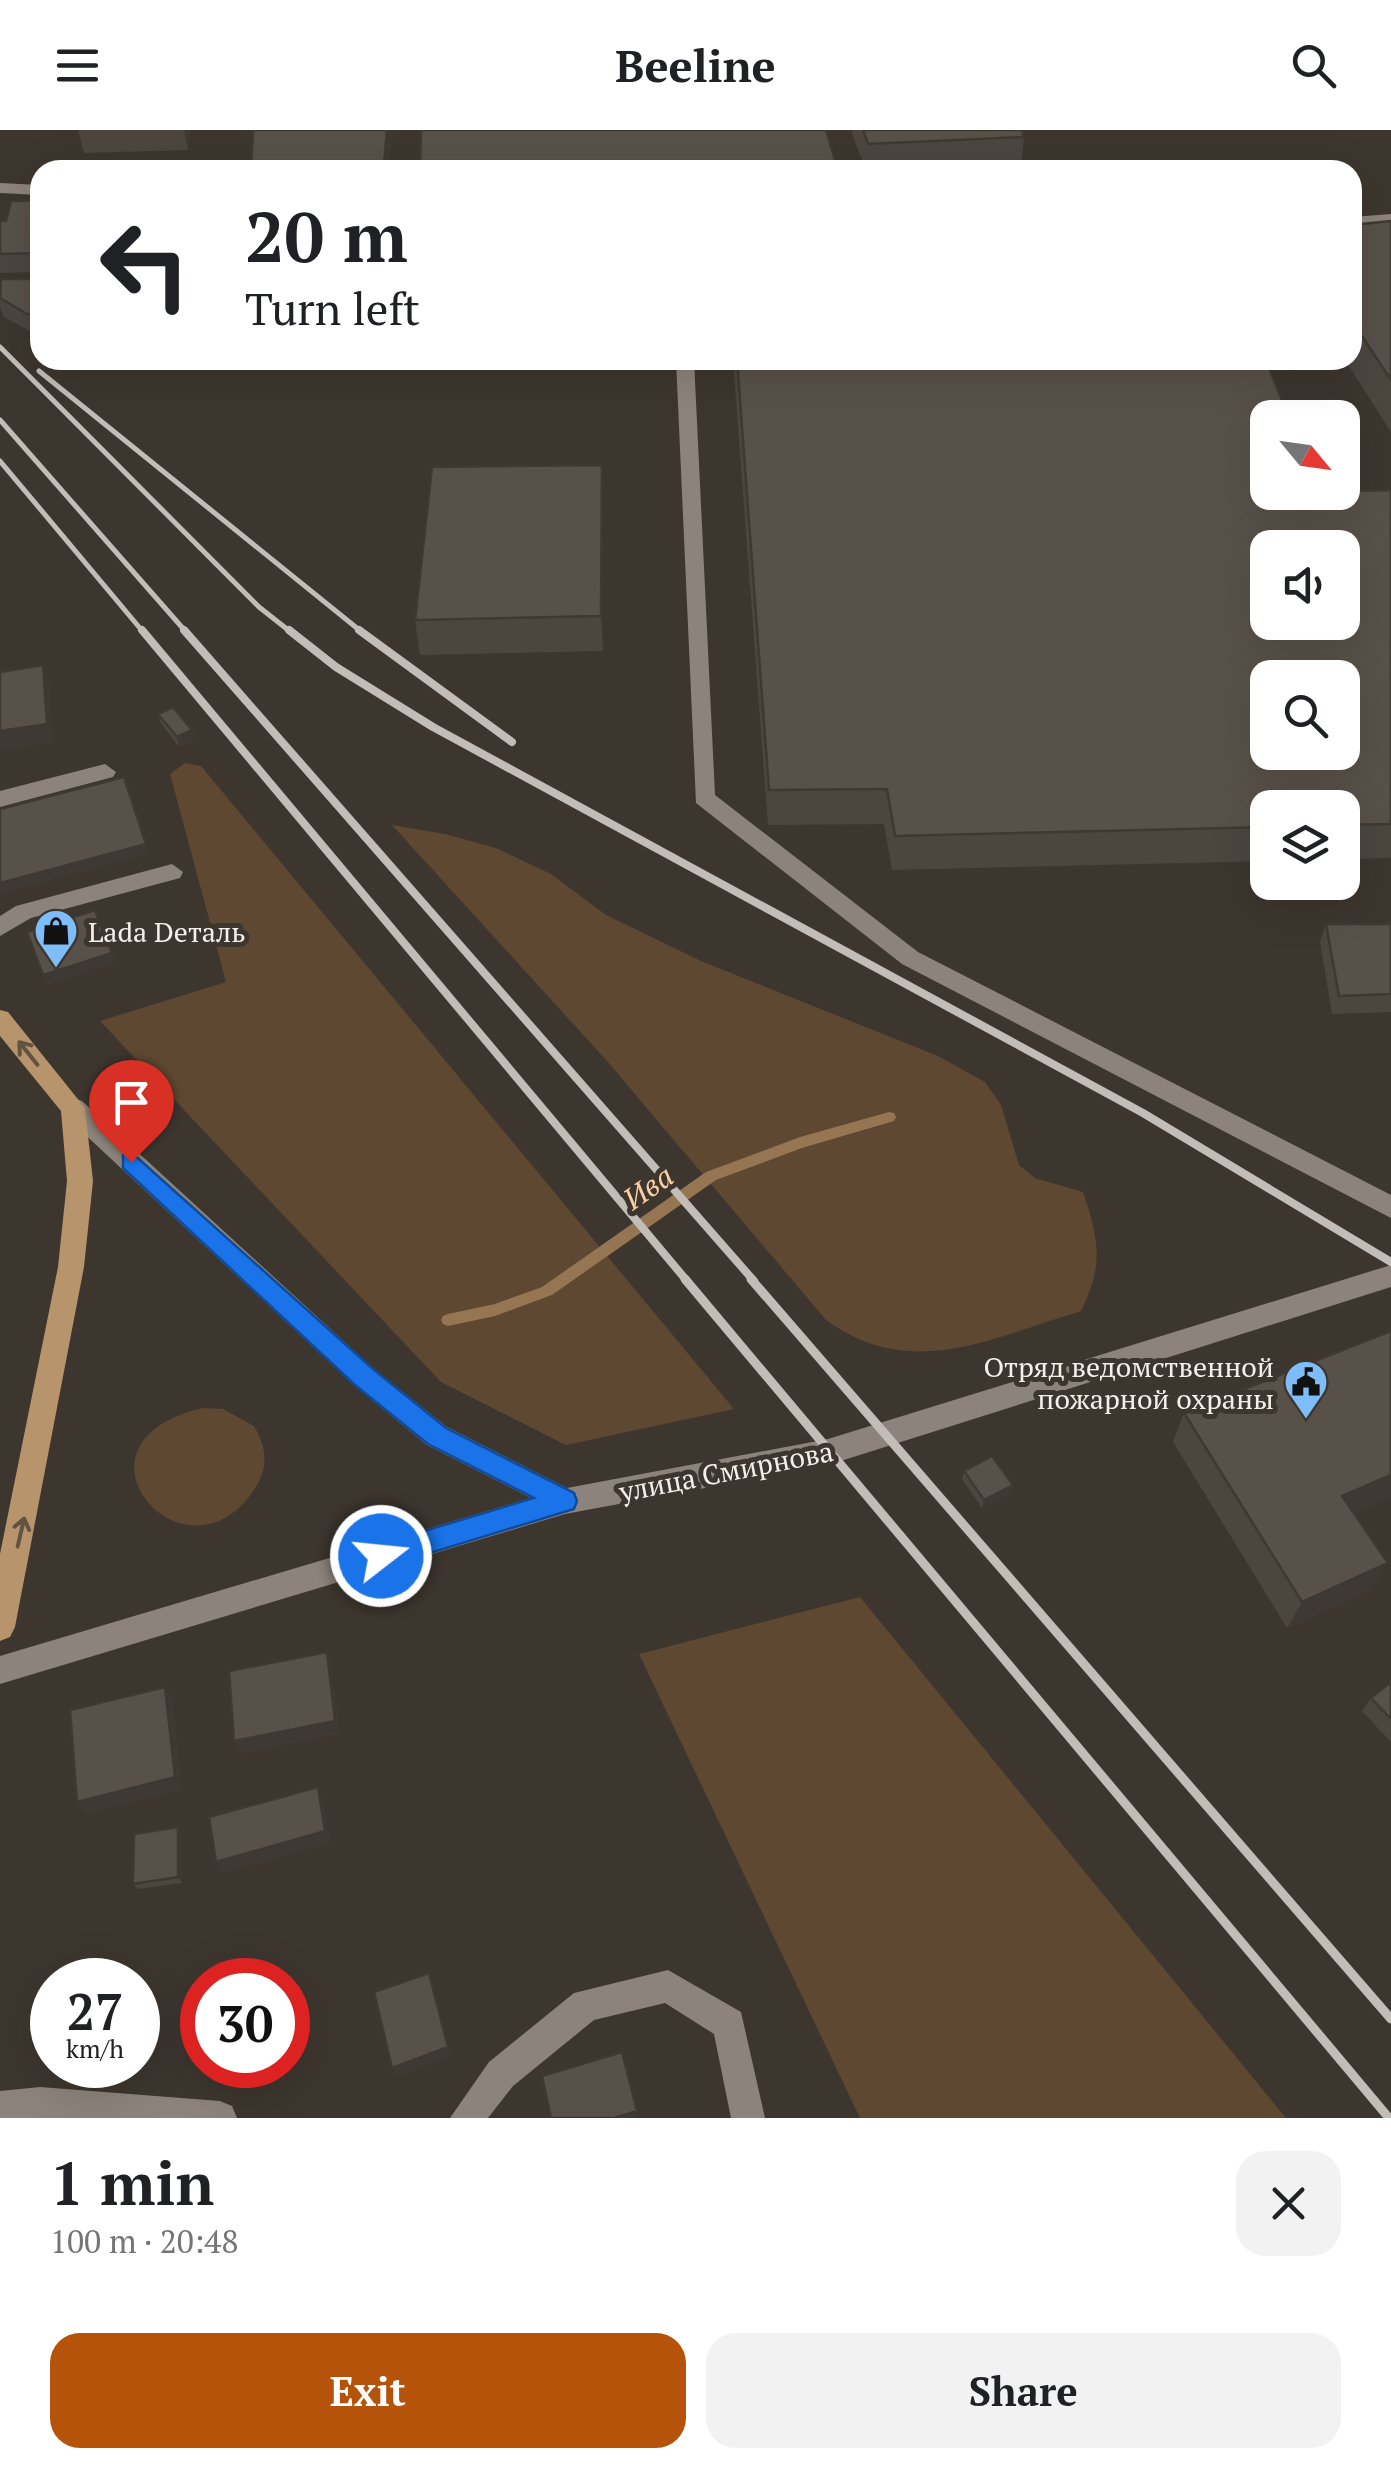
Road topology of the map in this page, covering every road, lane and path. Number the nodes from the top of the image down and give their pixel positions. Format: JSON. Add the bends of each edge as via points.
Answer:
{"nodes":[{"id":1,"x":0,"y":188,"type":"edge"},
{"id":2,"x":30,"y":190,"type":"edge"},
{"id":3,"x":1391,"y":219,"type":"edge"},
{"id":4,"x":1362,"y":221,"type":"edge"},
{"id":5,"x":685,"y":370,"type":"edge"},
{"id":6,"x":105,"y":772,"type":"dead end"},
{"id":7,"x":0,"y":799,"type":"edge"},
{"id":8,"x":172,"y":872,"type":"dead end"},
{"id":9,"x":0,"y":927,"type":"edge"},
{"id":10,"x":0,"y":1018,"type":"edge"},
{"id":11,"x":73,"y":1108,"type":"junction"},
{"id":12,"x":1391,"y":1206,"type":"edge"},
{"id":13,"x":1386,"y":1284,"type":"edge"},
{"id":14,"x":564,"y":1501,"type":"junction"},
{"id":15,"x":0,"y":1627,"type":"edge"},
{"id":16,"x":0,"y":1670,"type":"edge"},
{"id":17,"x":0,"y":2108,"type":"edge"},
{"id":18,"x":220,"y":2118,"type":"edge"},
{"id":19,"x":467,"y":2118,"type":"edge"},
{"id":20,"x":748,"y":2118,"type":"edge"}],
"edges":[{"from":1,"to":2,"type":"street"},
{"from":3,"to":4,"type":"street"},
{"from":5,"to":12,"type":"street","via":[[704,798],[910,958]]},
{"from":6,"to":7,"type":"street"},
{"from":8,"to":9,"type":"street","via":[[24,912]]},
{"from":11,"to":10,"type":"main road","one_way":true},
{"from":11,"to":14,"type":"street","via":[[364,1377],[437,1436]]},
{"from":15,"to":11,"type":"main road","one_way":true,"via":[[71,1267],[80,1181]]},
{"from":13,"to":14,"type":"street","name":"улица Смирнова","via":[[828,1452]]},
{"from":14,"to":16,"type":"street","name":"улица Смирнова"},
{"from":17,"to":18,"type":"street","via":[[40,2104]]},
{"from":19,"to":20,"type":"street","via":[[500,2074],[586,2006],[668,1986],[729,2024]]}]}
